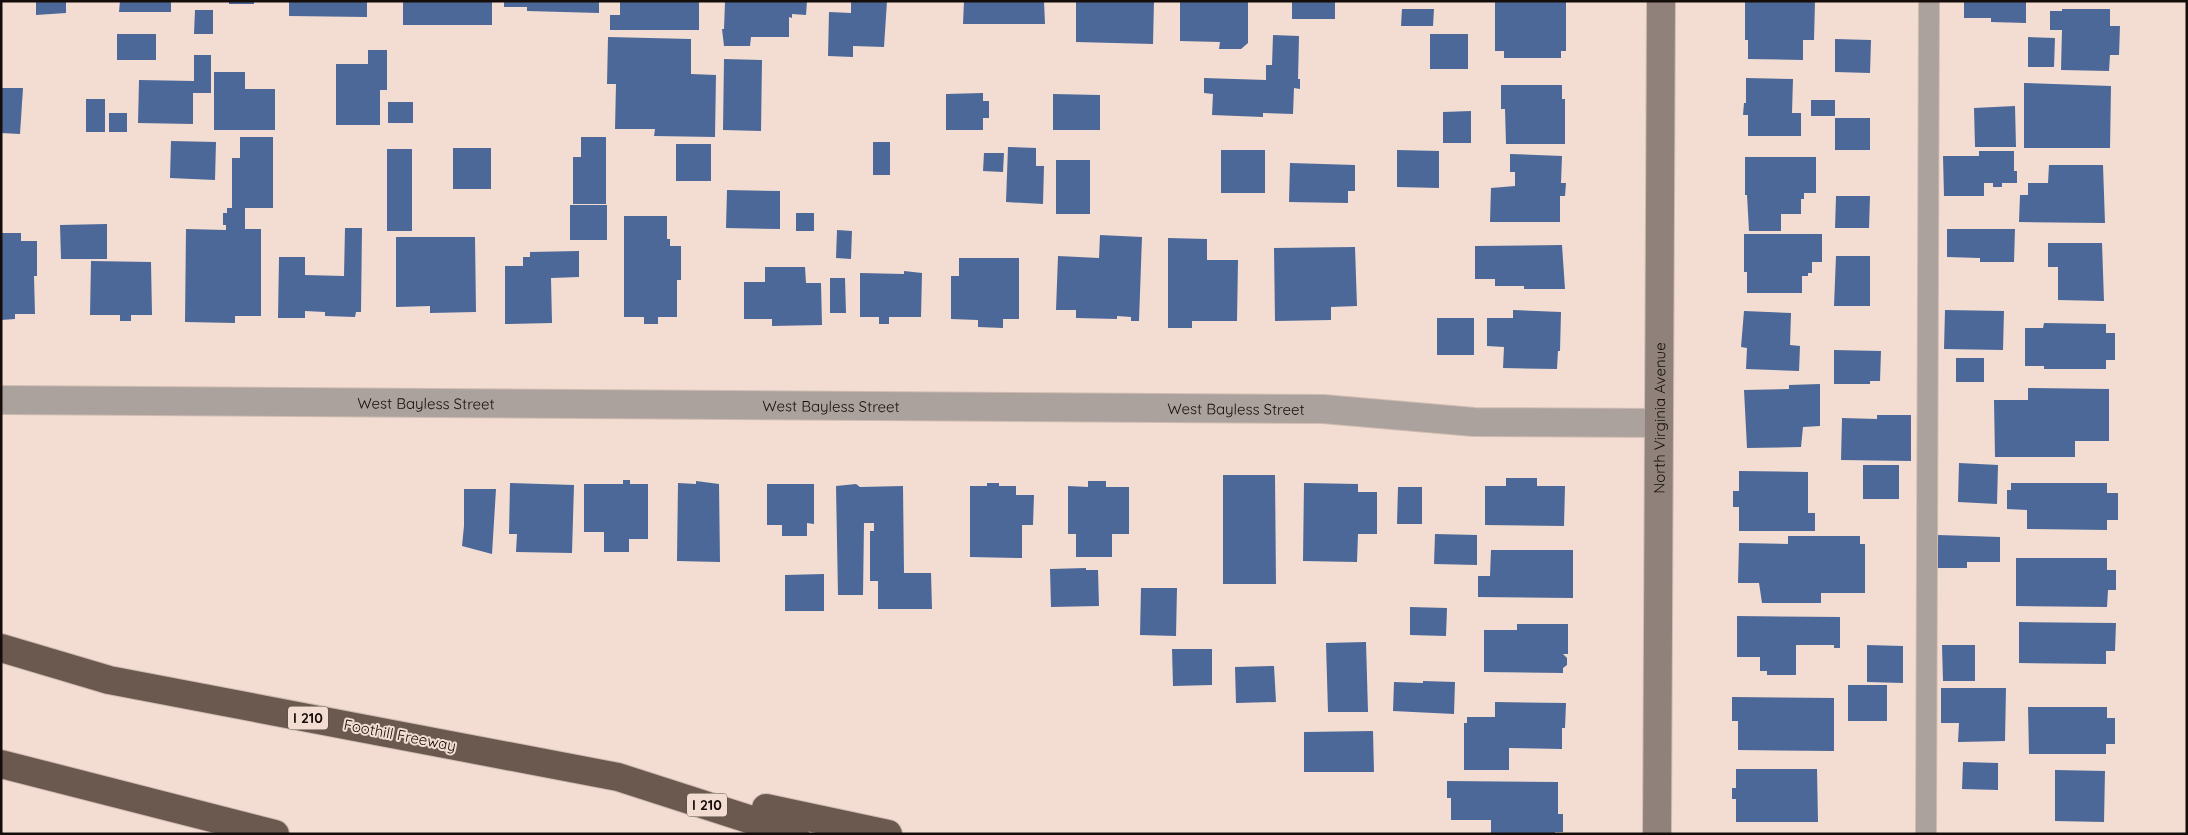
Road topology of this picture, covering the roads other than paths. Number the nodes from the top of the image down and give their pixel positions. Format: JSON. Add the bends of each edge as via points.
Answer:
{"nodes":[{"id":1,"x":1661,"y":1,"type":"edge"},
{"id":2,"x":1929,"y":1,"type":"edge"},
{"id":3,"x":1,"y":400,"type":"edge"},
{"id":4,"x":1660,"y":423,"type":"junction"},
{"id":5,"x":1,"y":648,"type":"edge"},
{"id":6,"x":1,"y":764,"type":"edge"},
{"id":7,"x":618,"y":777,"type":"junction"},
{"id":8,"x":275,"y":834,"type":"edge"},
{"id":9,"x":795,"y":834,"type":"edge"},
{"id":10,"x":888,"y":834,"type":"edge"},
{"id":11,"x":1657,"y":834,"type":"edge"},
{"id":12,"x":1926,"y":834,"type":"edge"}],
"edges":[{"from":1,"to":4,"type":"street","name":"North Virginia Avenue"},
{"from":2,"to":12,"type":"lane"},
{"from":3,"to":4,"type":"street","name":"West Bayless Street","via":[[1323,409],[1474,422]]},
{"from":4,"to":11,"type":"street","name":"North Virginia Avenue"},
{"from":5,"to":7,"type":"highway","name":"Foothill Freeway","number":"I 210","via":[[109,680]]},
{"from":6,"to":8,"type":"highway"},
{"from":7,"to":9,"type":"highway","name":"Foothill Freeway","number":"I 210"},
{"from":7,"to":10,"type":"highway"}]}
